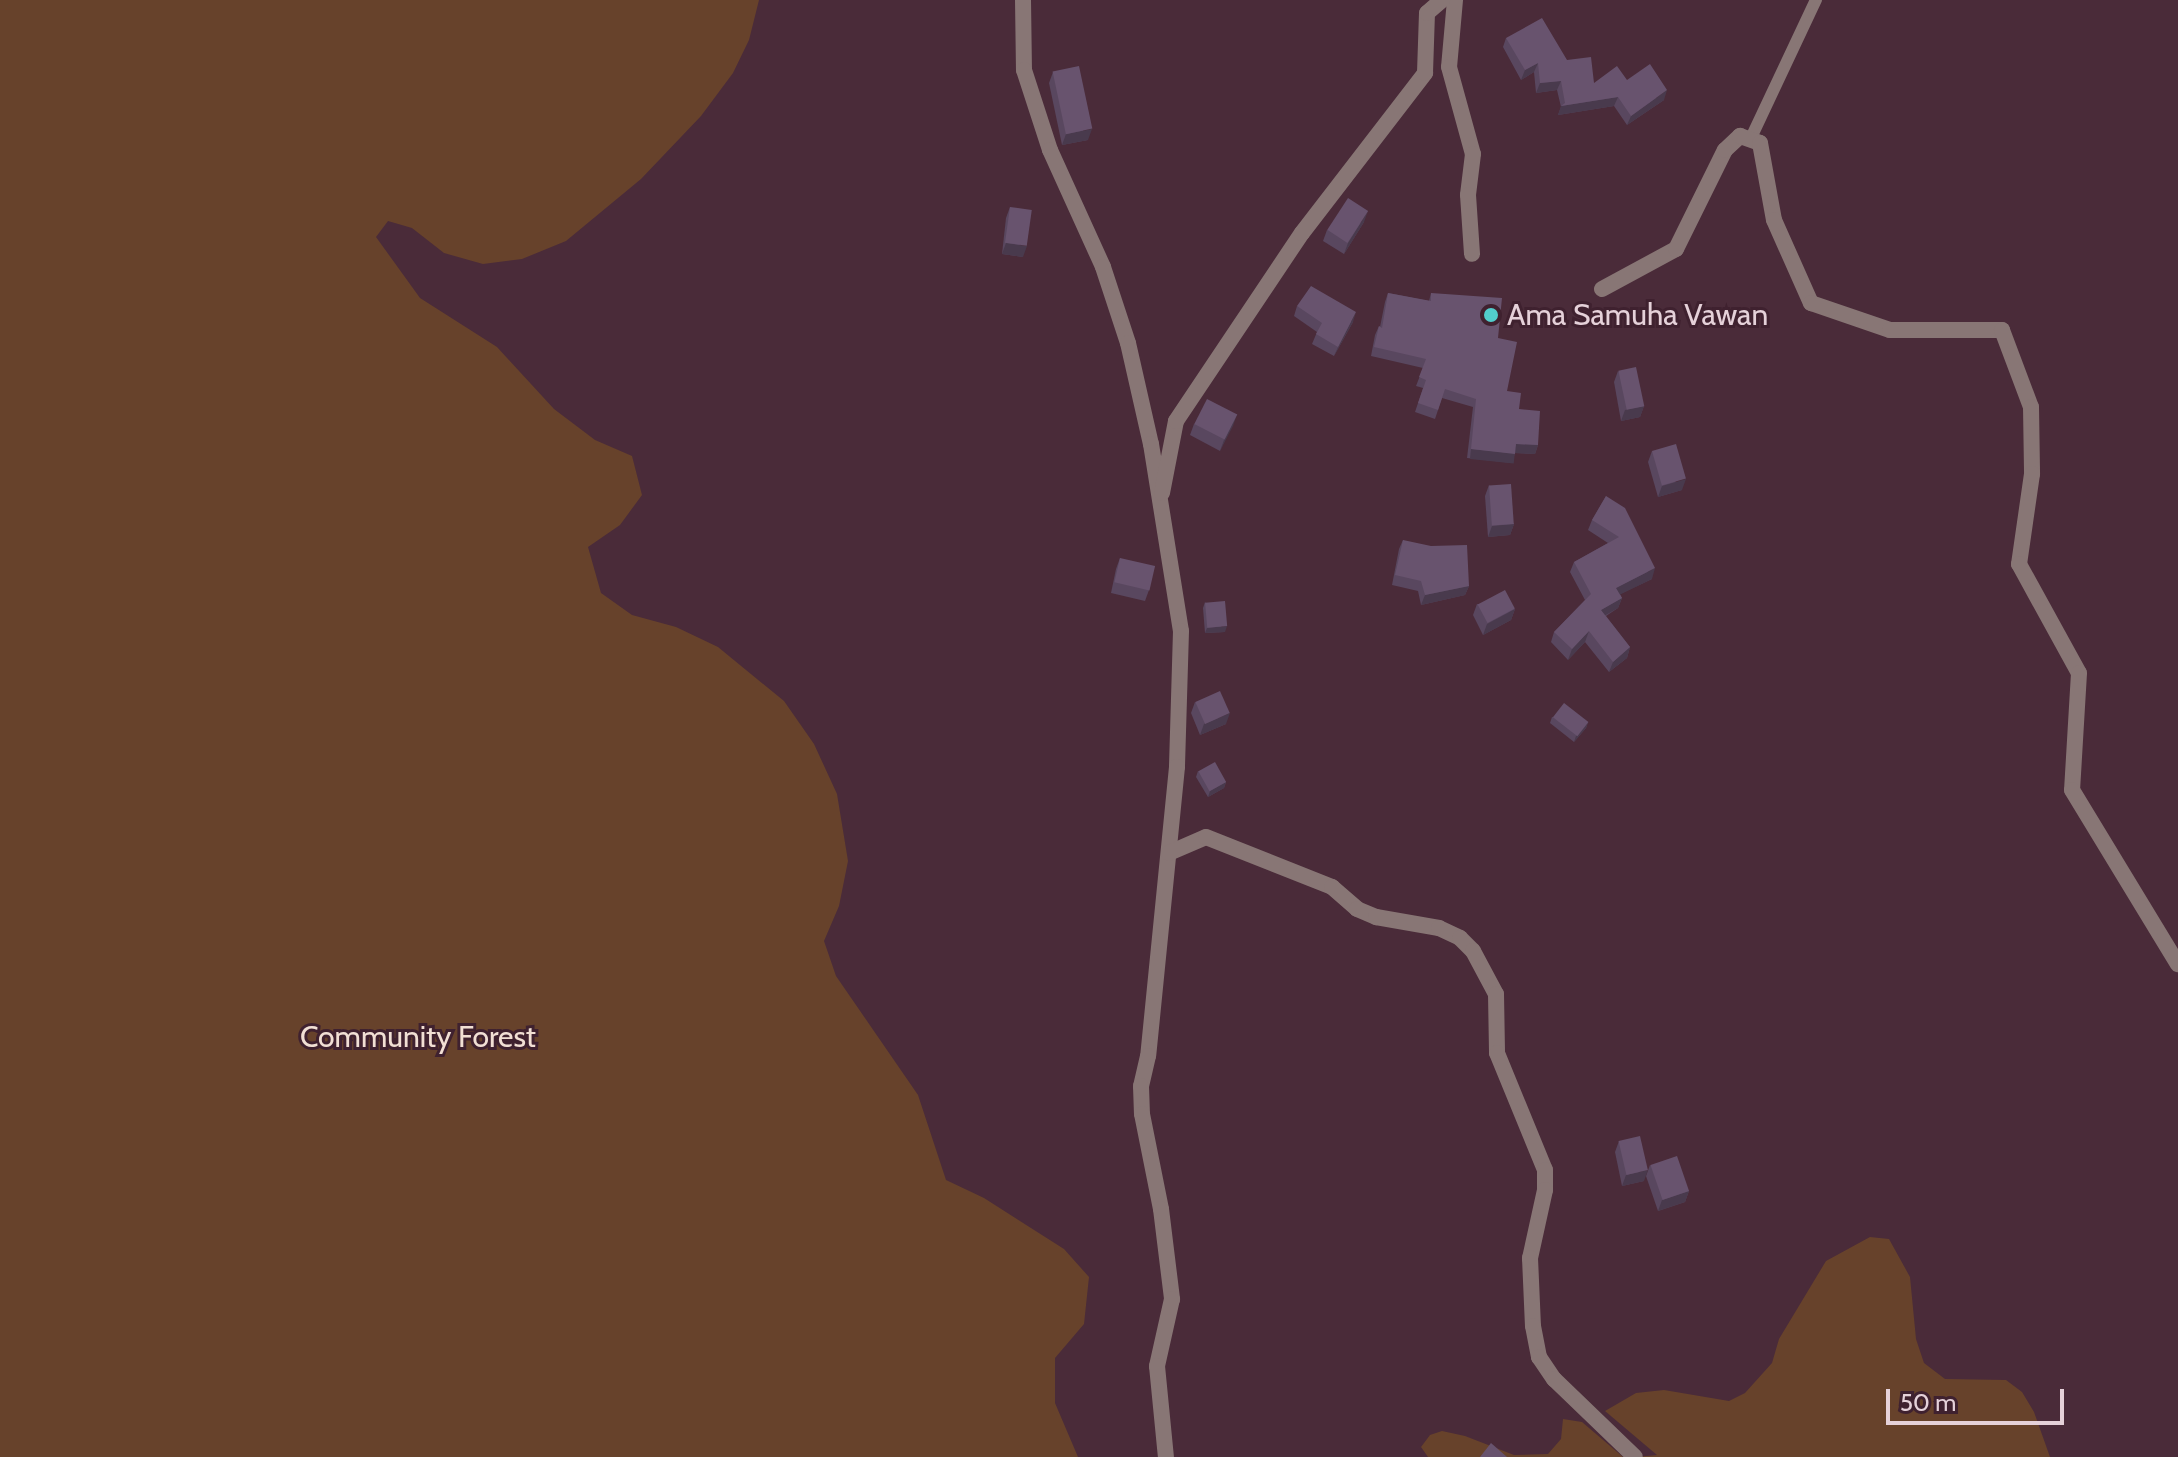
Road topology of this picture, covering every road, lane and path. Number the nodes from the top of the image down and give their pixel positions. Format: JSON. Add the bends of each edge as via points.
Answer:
{"nodes":[{"id":1,"x":1023,"y":0,"type":"edge"},
{"id":2,"x":1442,"y":0,"type":"edge"},
{"id":3,"x":1455,"y":0,"type":"edge"},
{"id":4,"x":1816,"y":0,"type":"edge"},
{"id":5,"x":1750,"y":140,"type":"junction"},
{"id":6,"x":1472,"y":254,"type":"dead end"},
{"id":7,"x":1602,"y":289,"type":"dead end"},
{"id":8,"x":1160,"y":504,"type":"junction"},
{"id":9,"x":1169,"y":853,"type":"junction"},
{"id":10,"x":2178,"y":964,"type":"edge"},
{"id":11,"x":1166,"y":1457,"type":"edge"},
{"id":12,"x":1635,"y":1457,"type":"edge"}],
"edges":[{"from":1,"to":8,"type":"street","via":[[1024,70],[1050,150],[1103,267],[1124,331]]},
{"from":2,"to":8,"type":"street","via":[[1427,13],[1425,73],[1302,233],[1176,421]]},
{"from":3,"to":6,"type":"street","via":[[1449,67],[1473,154],[1468,195]]},
{"from":4,"to":5,"type":"lane"},
{"from":5,"to":7,"type":"street","via":[[1740,136],[1725,150],[1676,249]]},
{"from":5,"to":10,"type":"street","via":[[1760,143],[1774,220],[1811,303],[1890,330],[2002,330],[2031,407],[2032,474],[2019,564],[2079,673],[2072,790]]},
{"from":8,"to":9,"type":"street","via":[[1181,631]]},
{"from":9,"to":11,"type":"street","via":[[1141,1086],[1172,1299],[1157,1366]]},
{"from":9,"to":12,"type":"street","via":[[1206,837],[1332,887],[1357,909],[1376,917],[1439,928],[1473,951],[1496,994],[1497,1053],[1545,1170],[1530,1258],[1539,1357],[1554,1379]]}]}
